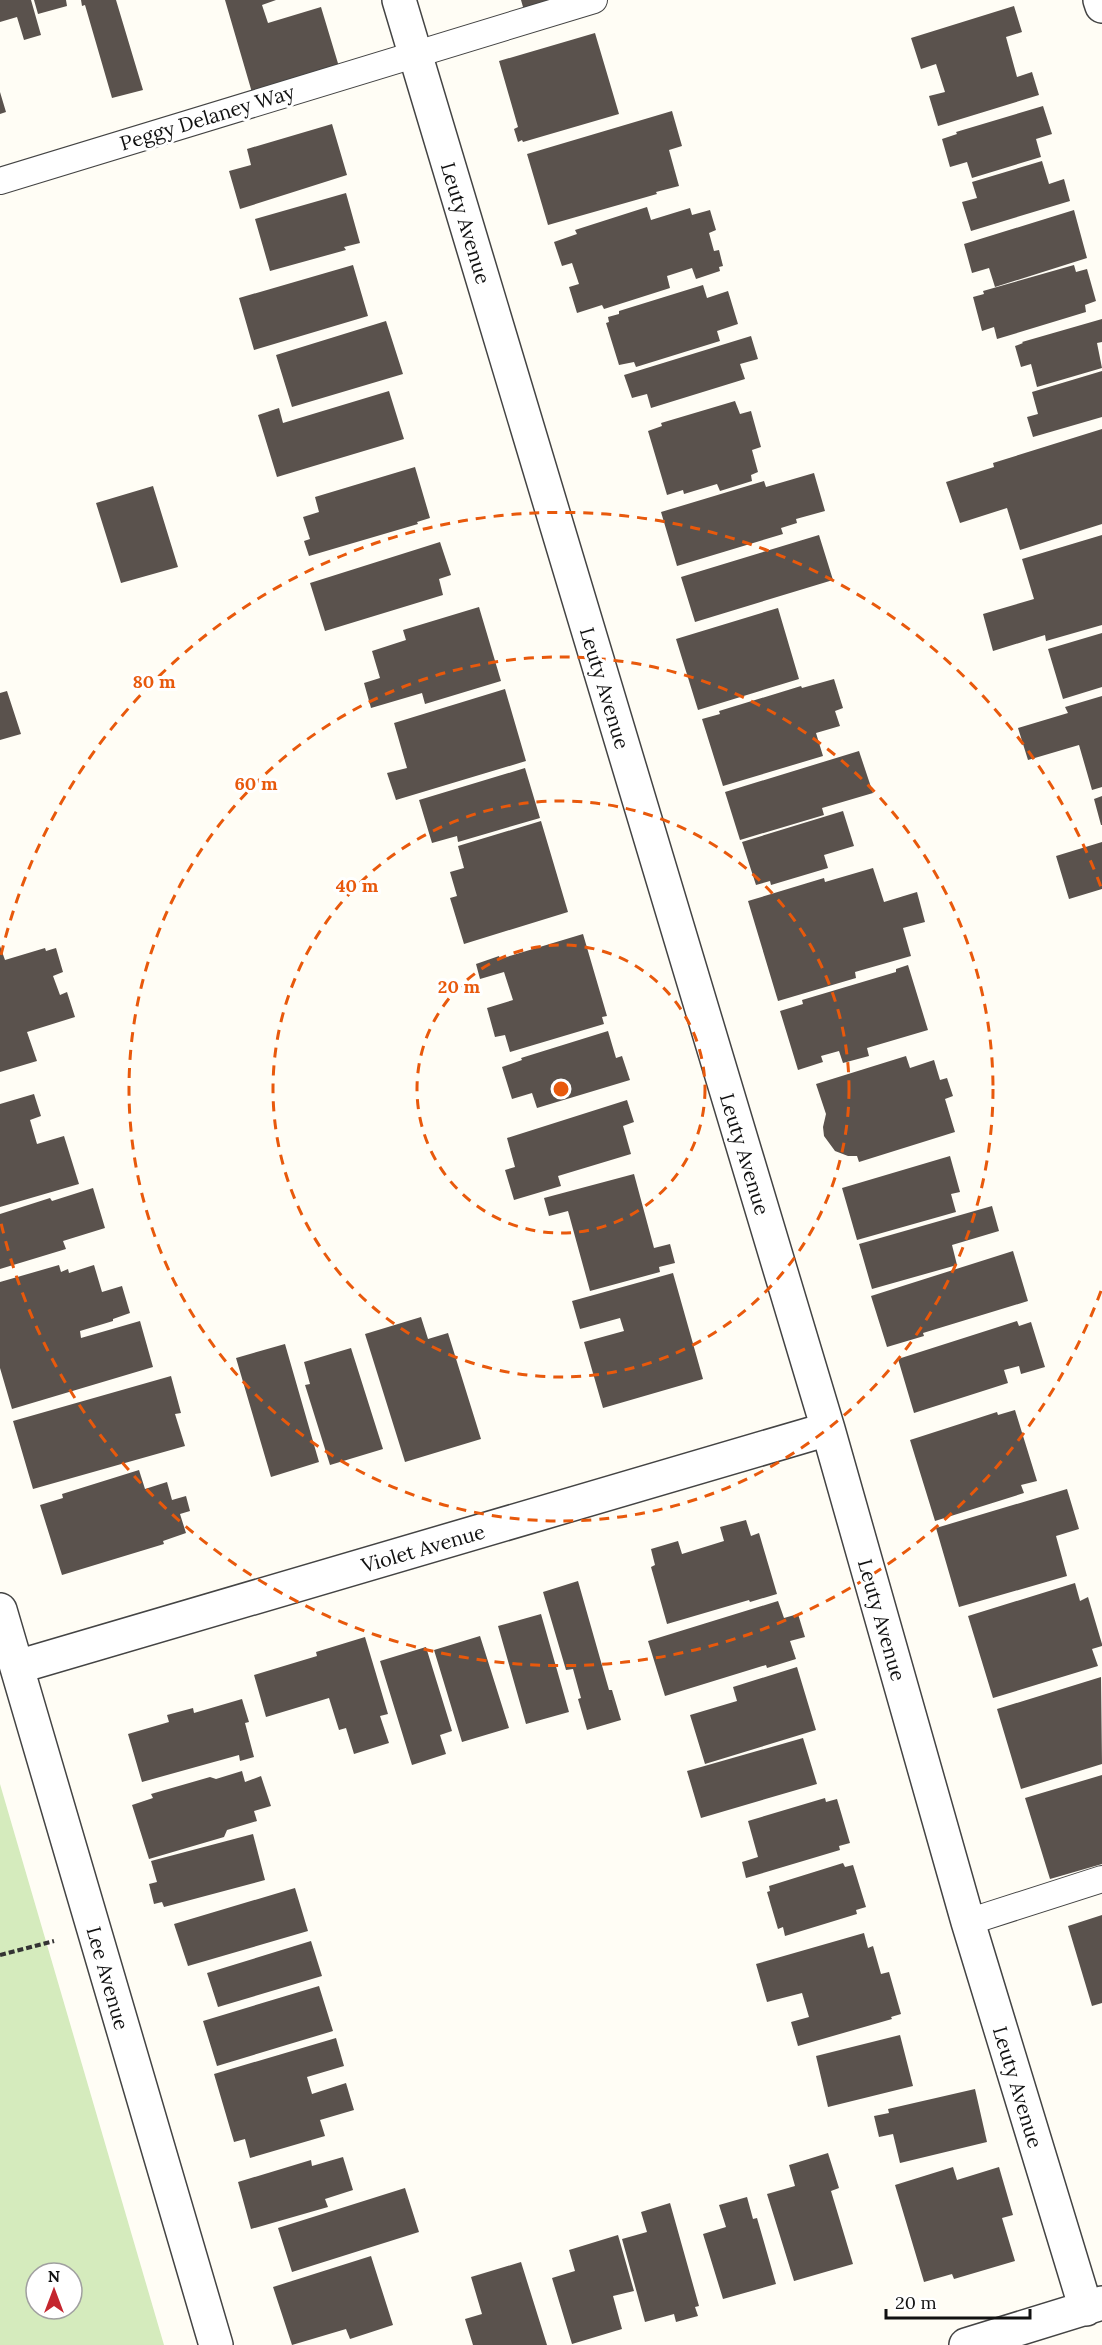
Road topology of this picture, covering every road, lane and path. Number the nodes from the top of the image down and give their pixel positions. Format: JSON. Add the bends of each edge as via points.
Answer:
{"nodes":[{"id":1,"x":399,"y":0,"type":"edge"},
{"id":2,"x":594,"y":0,"type":"edge"},
{"id":3,"x":1100,"y":0,"type":"edge"},
{"id":4,"x":1102,"y":6,"type":"edge"},
{"id":5,"x":415,"y":53,"type":"junction"},
{"id":6,"x":0,"y":181,"type":"edge"},
{"id":7,"x":828,"y":1429,"type":"junction"},
{"id":8,"x":0,"y":1610,"type":"edge"},
{"id":9,"x":17,"y":1667,"type":"junction"},
{"id":10,"x":1102,"y":1879,"type":"edge"},
{"id":11,"x":968,"y":1922,"type":"junction"},
{"id":12,"x":60,"y":1939,"type":"dead end"},
{"id":13,"x":0,"y":1955,"type":"edge"},
{"id":14,"x":1094,"y":2306,"type":"edge"},
{"id":15,"x":216,"y":2345,"type":"edge"},
{"id":16,"x":966,"y":2345,"type":"edge"}],
"edges":[{"from":1,"to":5,"type":"street","name":"Leuty Avenue"},
{"from":2,"to":5,"type":"lane","name":"Peggy Delaney Way"},
{"from":3,"to":4,"type":"street"},
{"from":5,"to":6,"type":"lane","name":"Peggy Delaney Way"},
{"from":5,"to":7,"type":"street","name":"Leuty Avenue"},
{"from":7,"to":9,"type":"street","name":"Violet Avenue"},
{"from":7,"to":11,"type":"street","name":"Leuty Avenue"},
{"from":8,"to":9,"type":"street","name":"Lee Avenue"},
{"from":9,"to":15,"type":"street","name":"Lee Avenue"},
{"from":10,"to":11,"type":"lane"},
{"from":11,"to":14,"type":"street","name":"Leuty Avenue"},
{"from":12,"to":13,"type":"path"},
{"from":14,"to":16,"type":"street"}]}
